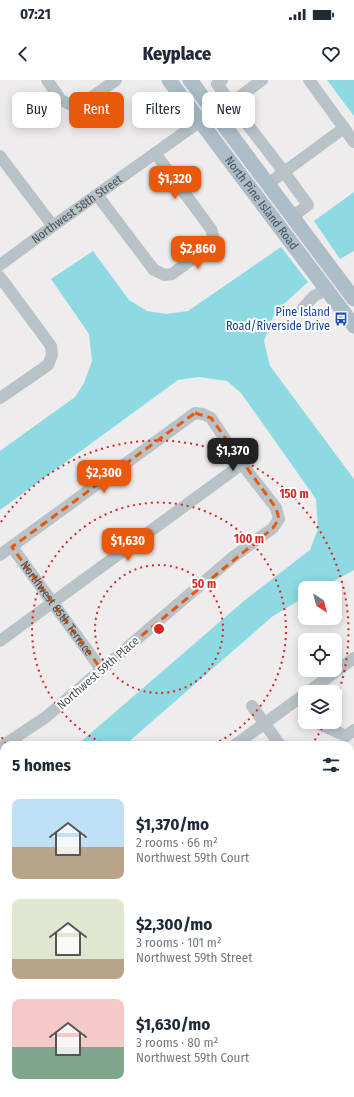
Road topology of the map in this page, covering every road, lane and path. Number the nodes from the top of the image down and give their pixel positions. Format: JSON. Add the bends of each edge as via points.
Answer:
{"nodes":[{"id":1,"x":47,"y":80,"type":"edge"},
{"id":2,"x":116,"y":80,"type":"edge"},
{"id":3,"x":168,"y":80,"type":"edge"},
{"id":4,"x":190,"y":80,"type":"edge"},
{"id":5,"x":222,"y":80,"type":"edge"},
{"id":6,"x":262,"y":80,"type":"edge"},
{"id":7,"x":309,"y":80,"type":"edge"},
{"id":8,"x":223,"y":92,"type":"edge"},
{"id":9,"x":246,"y":92,"type":"edge"},
{"id":10,"x":202,"y":97,"type":"edge"},
{"id":11,"x":200,"y":122,"type":"junction"},
{"id":12,"x":225,"y":128,"type":"edge"},
{"id":13,"x":250,"y":128,"type":"edge"},
{"id":14,"x":344,"y":128,"type":"junction"},
{"id":15,"x":354,"y":142,"type":"edge"},
{"id":16,"x":155,"y":154,"type":"junction"},
{"id":17,"x":0,"y":156,"type":"edge"},
{"id":18,"x":284,"y":172,"type":"junction"},
{"id":19,"x":268,"y":184,"type":"junction"},
{"id":20,"x":97,"y":195,"type":"junction"},
{"id":21,"x":292,"y":217,"type":"junction"},
{"id":22,"x":53,"y":226,"type":"junction"},
{"id":23,"x":0,"y":265,"type":"edge"},
{"id":24,"x":0,"y":277,"type":"edge"},
{"id":25,"x":326,"y":290,"type":"junction"},
{"id":26,"x":354,"y":299,"type":"edge"},
{"id":27,"x":303,"y":308,"type":"dead end"},
{"id":28,"x":354,"y":326,"type":"edge"},
{"id":29,"x":0,"y":397,"type":"edge"},
{"id":30,"x":242,"y":464,"type":"junction"},
{"id":31,"x":12,"y":547,"type":"junction"},
{"id":32,"x":0,"y":555,"type":"edge"},
{"id":33,"x":52,"y":603,"type":"junction"},
{"id":34,"x":0,"y":641,"type":"edge"},
{"id":35,"x":354,"y":658,"type":"edge"},
{"id":36,"x":101,"y":670,"type":"junction"},
{"id":37,"x":317,"y":685,"type":"edge"},
{"id":38,"x":298,"y":699,"type":"edge"},
{"id":39,"x":252,"y":706,"type":"dead end"},
{"id":40,"x":264,"y":724,"type":"junction"},
{"id":41,"x":330,"y":729,"type":"edge"},
{"id":42,"x":354,"y":730,"type":"edge"},
{"id":43,"x":10,"y":741,"type":"edge"},
{"id":44,"x":241,"y":741,"type":"edge"},
{"id":45,"x":277,"y":741,"type":"edge"}],
"edges":[{"from":1,"to":2,"type":"street","via":[[61,100],[73,106],[86,102]]},
{"from":3,"to":11,"type":"main road","name":"North Pine Island Road"},
{"from":4,"to":10,"type":"main road","name":"North Pine Island Road"},
{"from":5,"to":8,"type":"street","via":[[217,84]]},
{"from":6,"to":9,"type":"street","name":"Northwest 58th Street"},
{"from":7,"to":14,"type":"street"},
{"from":11,"to":16,"type":"street","name":"Northwest 58th Street"},
{"from":11,"to":25,"type":"main road","name":"North Pine Island Road"},
{"from":12,"to":19,"type":"main road","name":"North Pine Island Road"},
{"from":13,"to":18,"type":"street"},
{"from":14,"to":15,"type":"street"},
{"from":14,"to":18,"type":"street"},
{"from":16,"to":20,"type":"street","name":"Northwest 58th Street"},
{"from":16,"to":20,"type":"street","via":[[212,229],[214,239],[209,247],[172,274],[165,275],[154,270]]},
{"from":17,"to":22,"type":"street"},
{"from":18,"to":19,"type":"street"},
{"from":18,"to":21,"type":"street","via":[[308,205]]},
{"from":19,"to":21,"type":"main road","name":"North Pine Island Road"},
{"from":20,"to":22,"type":"street","name":"Northwest 58th Street"},
{"from":21,"to":26,"type":"main road","name":"North Pine Island Road"},
{"from":22,"to":23,"type":"street","name":"Northwest 58th Street"},
{"from":24,"to":29,"type":"street","via":[[51,346],[52,355],[48,365]]},
{"from":25,"to":27,"type":"street","via":[[314,296]]},
{"from":25,"to":28,"type":"main road","name":"North Pine Island Road"},
{"from":30,"to":31,"type":"street","via":[[211,418],[195,413]]},
{"from":30,"to":33,"type":"street"},
{"from":30,"to":36,"type":"street","name":"Northwest 59th Place","via":[[276,508],[279,519],[273,528],[233,558]]},
{"from":31,"to":32,"type":"street"},
{"from":31,"to":33,"type":"street","name":"Northwest 85th Terrace"},
{"from":33,"to":34,"type":"street"},
{"from":33,"to":36,"type":"street","name":"Northwest 85th Terrace"},
{"from":35,"to":37,"type":"street"},
{"from":36,"to":43,"type":"street","name":"Northwest 59th Place","via":[[46,717]]},
{"from":38,"to":40,"type":"street"},
{"from":39,"to":40,"type":"street"},
{"from":40,"to":44,"type":"street"},
{"from":40,"to":45,"type":"street"},
{"from":41,"to":42,"type":"street","via":[[346,736]]}]}
